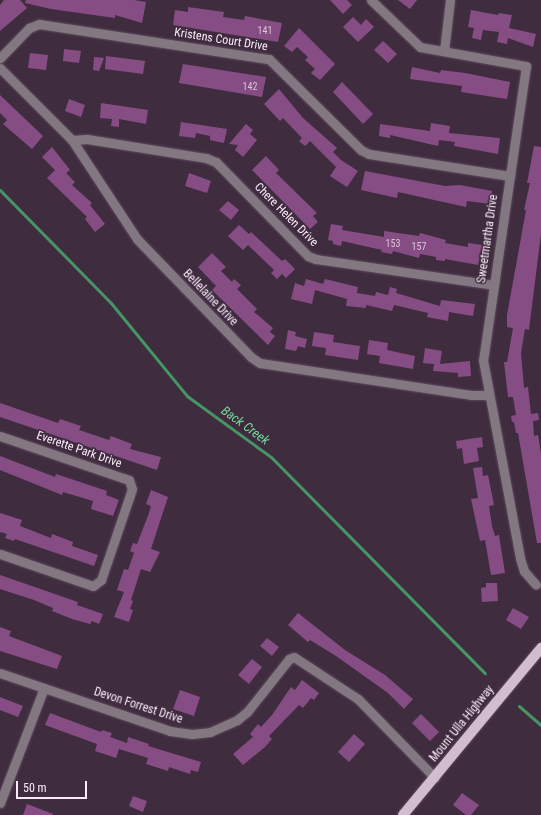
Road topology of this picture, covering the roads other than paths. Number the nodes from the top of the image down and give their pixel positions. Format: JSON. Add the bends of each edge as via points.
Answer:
{"nodes":[{"id":1,"x":371,"y":0,"type":"edge"},
{"id":2,"x":450,"y":0,"type":"edge"},
{"id":3,"x":444,"y":52,"type":"junction"},
{"id":4,"x":0,"y":58,"type":"edge"},
{"id":5,"x":0,"y":68,"type":"edge"},
{"id":6,"x":72,"y":140,"type":"junction"},
{"id":7,"x":510,"y":176,"type":"junction"},
{"id":8,"x":494,"y":285,"type":"junction"},
{"id":9,"x":489,"y":395,"type":"junction"},
{"id":10,"x":0,"y":436,"type":"edge"},
{"id":11,"x":0,"y":554,"type":"edge"},
{"id":12,"x":536,"y":585,"type":"dead end"},
{"id":13,"x":541,"y":648,"type":"edge"},
{"id":14,"x":0,"y":673,"type":"edge"},
{"id":15,"x":44,"y":688,"type":"junction"},
{"id":16,"x":435,"y":778,"type":"junction"},
{"id":17,"x":0,"y":803,"type":"edge"},
{"id":18,"x":403,"y":815,"type":"edge"}],
"edges":[{"from":1,"to":3,"type":"street","name":"Sweetmartha Drive","via":[[415,44]]},
{"from":2,"to":3,"type":"street"},
{"from":3,"to":7,"type":"street","name":"Sweetmartha Drive","via":[[523,63],[526,66]]},
{"from":4,"to":7,"type":"street","name":"Kristens Court Drive","via":[[29,28],[39,24],[269,59],[361,150],[369,154]]},
{"from":5,"to":6,"type":"street","name":"Bellelaine Drive"},
{"from":6,"to":8,"type":"street","name":"Chere Helen Drive","via":[[87,139],[206,158],[216,162],[308,256],[316,259]]},
{"from":6,"to":9,"type":"street","name":"Bellelaine Drive","via":[[137,239],[251,357],[260,363],[471,395]]},
{"from":7,"to":8,"type":"street","name":"Sweetmartha Drive"},
{"from":8,"to":9,"type":"street","name":"Sweetmartha Drive","via":[[483,360]]},
{"from":9,"to":12,"type":"street","name":"Sweetmartha Drive","via":[[520,558],[524,571]]},
{"from":10,"to":11,"type":"street","name":"Everette Park Drive","via":[[129,480],[132,489],[101,580],[93,586]]},
{"from":13,"to":16,"type":"main road","name":"Mount Ulla Highway"},
{"from":14,"to":15,"type":"street","name":"Devon Forrest Drive"},
{"from":15,"to":16,"type":"street","name":"Devon Forrest Drive","via":[[170,731],[192,734],[210,732],[226,726],[247,712],[294,656],[358,699]]},
{"from":15,"to":17,"type":"street"},
{"from":16,"to":18,"type":"main road","name":"Mount Ulla Highway"}]}
